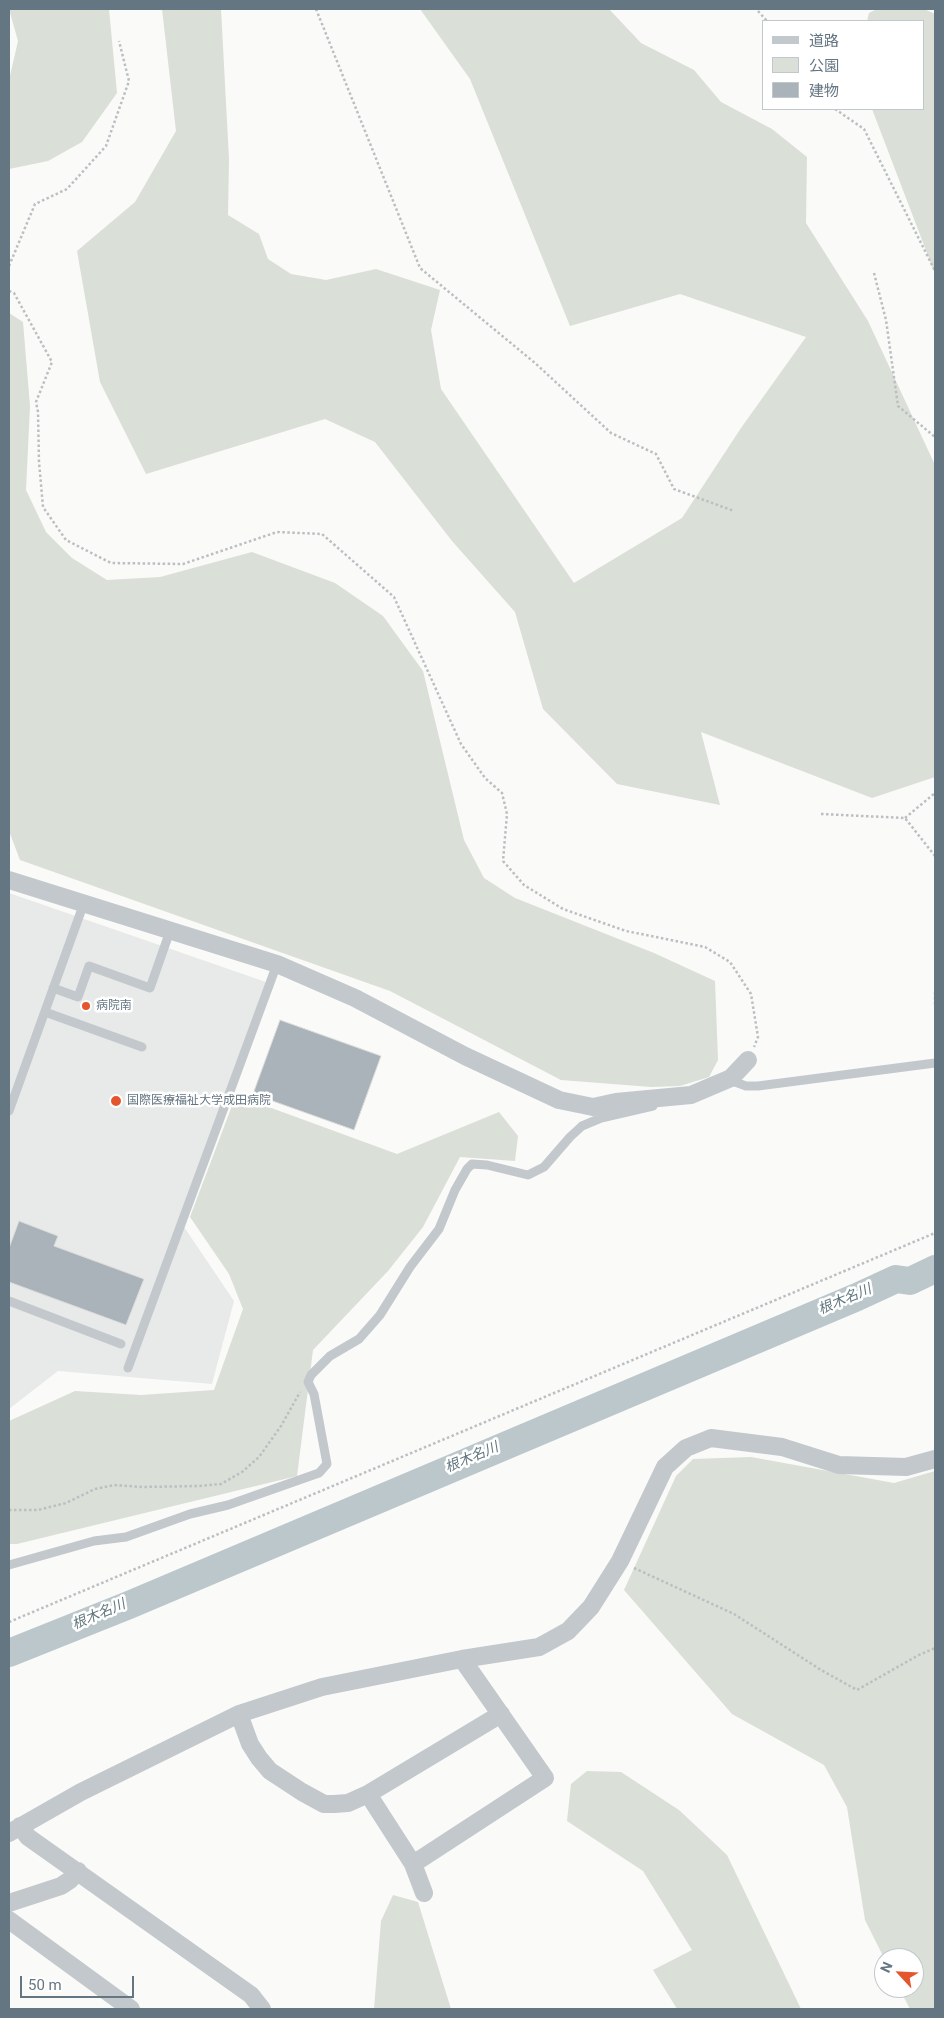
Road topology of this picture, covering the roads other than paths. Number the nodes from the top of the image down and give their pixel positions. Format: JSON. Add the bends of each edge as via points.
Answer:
{"nodes":[{"id":1,"x":9,"y":880,"type":"edge"},
{"id":2,"x":84,"y":903,"type":"junction"},
{"id":3,"x":170,"y":931,"type":"junction"},
{"id":4,"x":277,"y":964,"type":"junction"},
{"id":5,"x":53,"y":988,"type":"junction"},
{"id":6,"x":44,"y":1012,"type":"junction"},
{"id":7,"x":142,"y":1047,"type":"dead end"},
{"id":8,"x":748,"y":1060,"type":"road end"},
{"id":9,"x":935,"y":1063,"type":"edge"},
{"id":10,"x":730,"y":1078,"type":"junction"},
{"id":11,"x":691,"y":1095,"type":"junction"},
{"id":12,"x":9,"y":1111,"type":"edge"},
{"id":13,"x":9,"y":1301,"type":"edge"},
{"id":14,"x":121,"y":1344,"type":"dead end"},
{"id":15,"x":128,"y":1368,"type":"dead end"},
{"id":16,"x":935,"y":1459,"type":"edge"},
{"id":17,"x":9,"y":1565,"type":"edge"},
{"id":18,"x":462,"y":1660,"type":"junction"},
{"id":19,"x":239,"y":1714,"type":"junction"},
{"id":20,"x":501,"y":1714,"type":"junction"},
{"id":21,"x":368,"y":1794,"type":"junction"},
{"id":22,"x":14,"y":1830,"type":"edge"},
{"id":23,"x":413,"y":1864,"type":"junction"},
{"id":24,"x":78,"y":1871,"type":"junction"},
{"id":25,"x":424,"y":1893,"type":"dead end"},
{"id":26,"x":9,"y":1903,"type":"edge"},
{"id":27,"x":9,"y":1920,"type":"edge"},
{"id":28,"x":131,"y":2009,"type":"edge"},
{"id":29,"x":262,"y":2009,"type":"edge"}],
"edges":[{"from":1,"to":2,"type":"street"},
{"from":2,"to":3,"type":"street"},
{"from":2,"to":5,"type":"lane"},
{"from":3,"to":4,"type":"street"},
{"from":3,"to":5,"type":"lane","via":[[150,988],[89,966],[78,997]]},
{"from":4,"to":11,"type":"street","via":[[355,998],[465,1056],[559,1100],[593,1106]]},
{"from":4,"to":15,"type":"lane"},
{"from":5,"to":6,"type":"lane"},
{"from":6,"to":7,"type":"lane"},
{"from":6,"to":12,"type":"lane"},
{"from":8,"to":10,"type":"street"},
{"from":9,"to":10,"type":"lane","via":[[758,1086],[746,1086]]},
{"from":10,"to":11,"type":"street"},
{"from":11,"to":17,"type":"lane","via":[[679,1105],[650,1106],[582,1126],[544,1167],[528,1175],[472,1164],[462,1177],[440,1229],[410,1266],[380,1315],[359,1339],[330,1356],[311,1374],[308,1382],[314,1394],[327,1458],[327,1464],[319,1473],[126,1536],[94,1541]]},
{"from":13,"to":14,"type":"lane"},
{"from":16,"to":18,"type":"street","via":[[906,1468],[839,1465],[782,1447],[711,1438],[686,1448],[665,1467],[620,1561],[591,1607],[568,1631],[539,1647]]},
{"from":18,"to":19,"type":"street","via":[[322,1687]]},
{"from":18,"to":20,"type":"street"},
{"from":19,"to":21,"type":"street","via":[[258,1758],[270,1771],[302,1792],[324,1804],[348,1803]]},
{"from":19,"to":22,"type":"street","via":[[81,1792]]},
{"from":20,"to":21,"type":"street"},
{"from":20,"to":23,"type":"street","via":[[545,1778]]},
{"from":21,"to":23,"type":"street"},
{"from":22,"to":24,"type":"street"},
{"from":23,"to":25,"type":"street"},
{"from":24,"to":26,"type":"street","via":[[61,1886]]},
{"from":24,"to":29,"type":"street","via":[[251,1996]]},
{"from":27,"to":28,"type":"street"}]}
